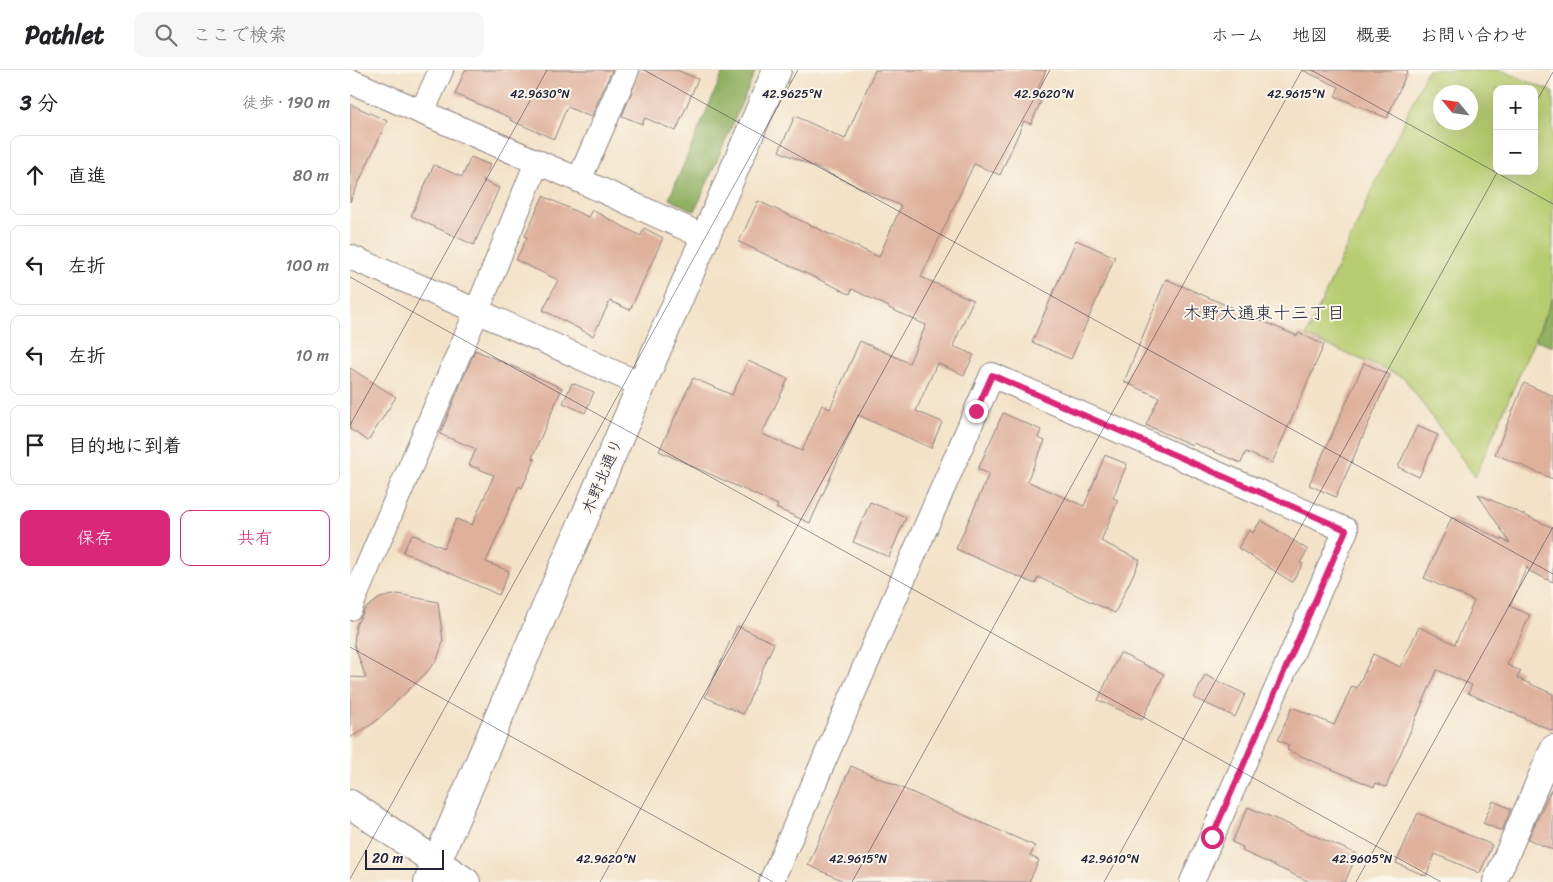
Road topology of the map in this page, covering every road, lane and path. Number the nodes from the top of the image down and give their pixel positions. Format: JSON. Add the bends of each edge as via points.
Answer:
{"nodes":[{"id":1,"x":441,"y":70,"type":"edge"},
{"id":2,"x":627,"y":70,"type":"edge"},
{"id":3,"x":777,"y":70,"type":"edge"},
{"id":4,"x":350,"y":81,"type":"edge"},
{"id":5,"x":422,"y":112,"type":"junction"},
{"id":6,"x":537,"y":162,"type":"junction"},
{"id":7,"x":579,"y":180,"type":"junction"},
{"id":8,"x":705,"y":237,"type":"junction"},
{"id":9,"x":350,"y":257,"type":"edge"},
{"id":10,"x":477,"y":311,"type":"junction"},
{"id":11,"x":642,"y":385,"type":"junction"},
{"id":12,"x":350,"y":608,"type":"edge"},
{"id":13,"x":1553,"y":747,"type":"edge"},
{"id":14,"x":350,"y":804,"type":"edge"},
{"id":15,"x":432,"y":872,"type":"edge"},
{"id":16,"x":466,"y":882,"type":"edge"},
{"id":17,"x":771,"y":882,"type":"edge"},
{"id":18,"x":1192,"y":882,"type":"edge"},
{"id":19,"x":1495,"y":882,"type":"edge"}],
"edges":[{"from":1,"to":5,"type":"street"},
{"from":2,"to":7,"type":"street"},
{"from":3,"to":8,"type":"main road","name":"木野北通り"},
{"from":4,"to":5,"type":"street"},
{"from":5,"to":6,"type":"street"},
{"from":6,"to":7,"type":"street"},
{"from":6,"to":10,"type":"street"},
{"from":7,"to":8,"type":"street"},
{"from":8,"to":11,"type":"main road","name":"木野北通り"},
{"from":9,"to":10,"type":"street"},
{"from":10,"to":11,"type":"street"},
{"from":10,"to":12,"type":"street"},
{"from":11,"to":15,"type":"main road","name":"木野北通り"},
{"from":13,"to":19,"type":"street"},
{"from":14,"to":15,"type":"main road"},
{"from":15,"to":16,"type":"main road"},
{"from":17,"to":18,"type":"street","via":[[992,375],[1346,530]]}]}
